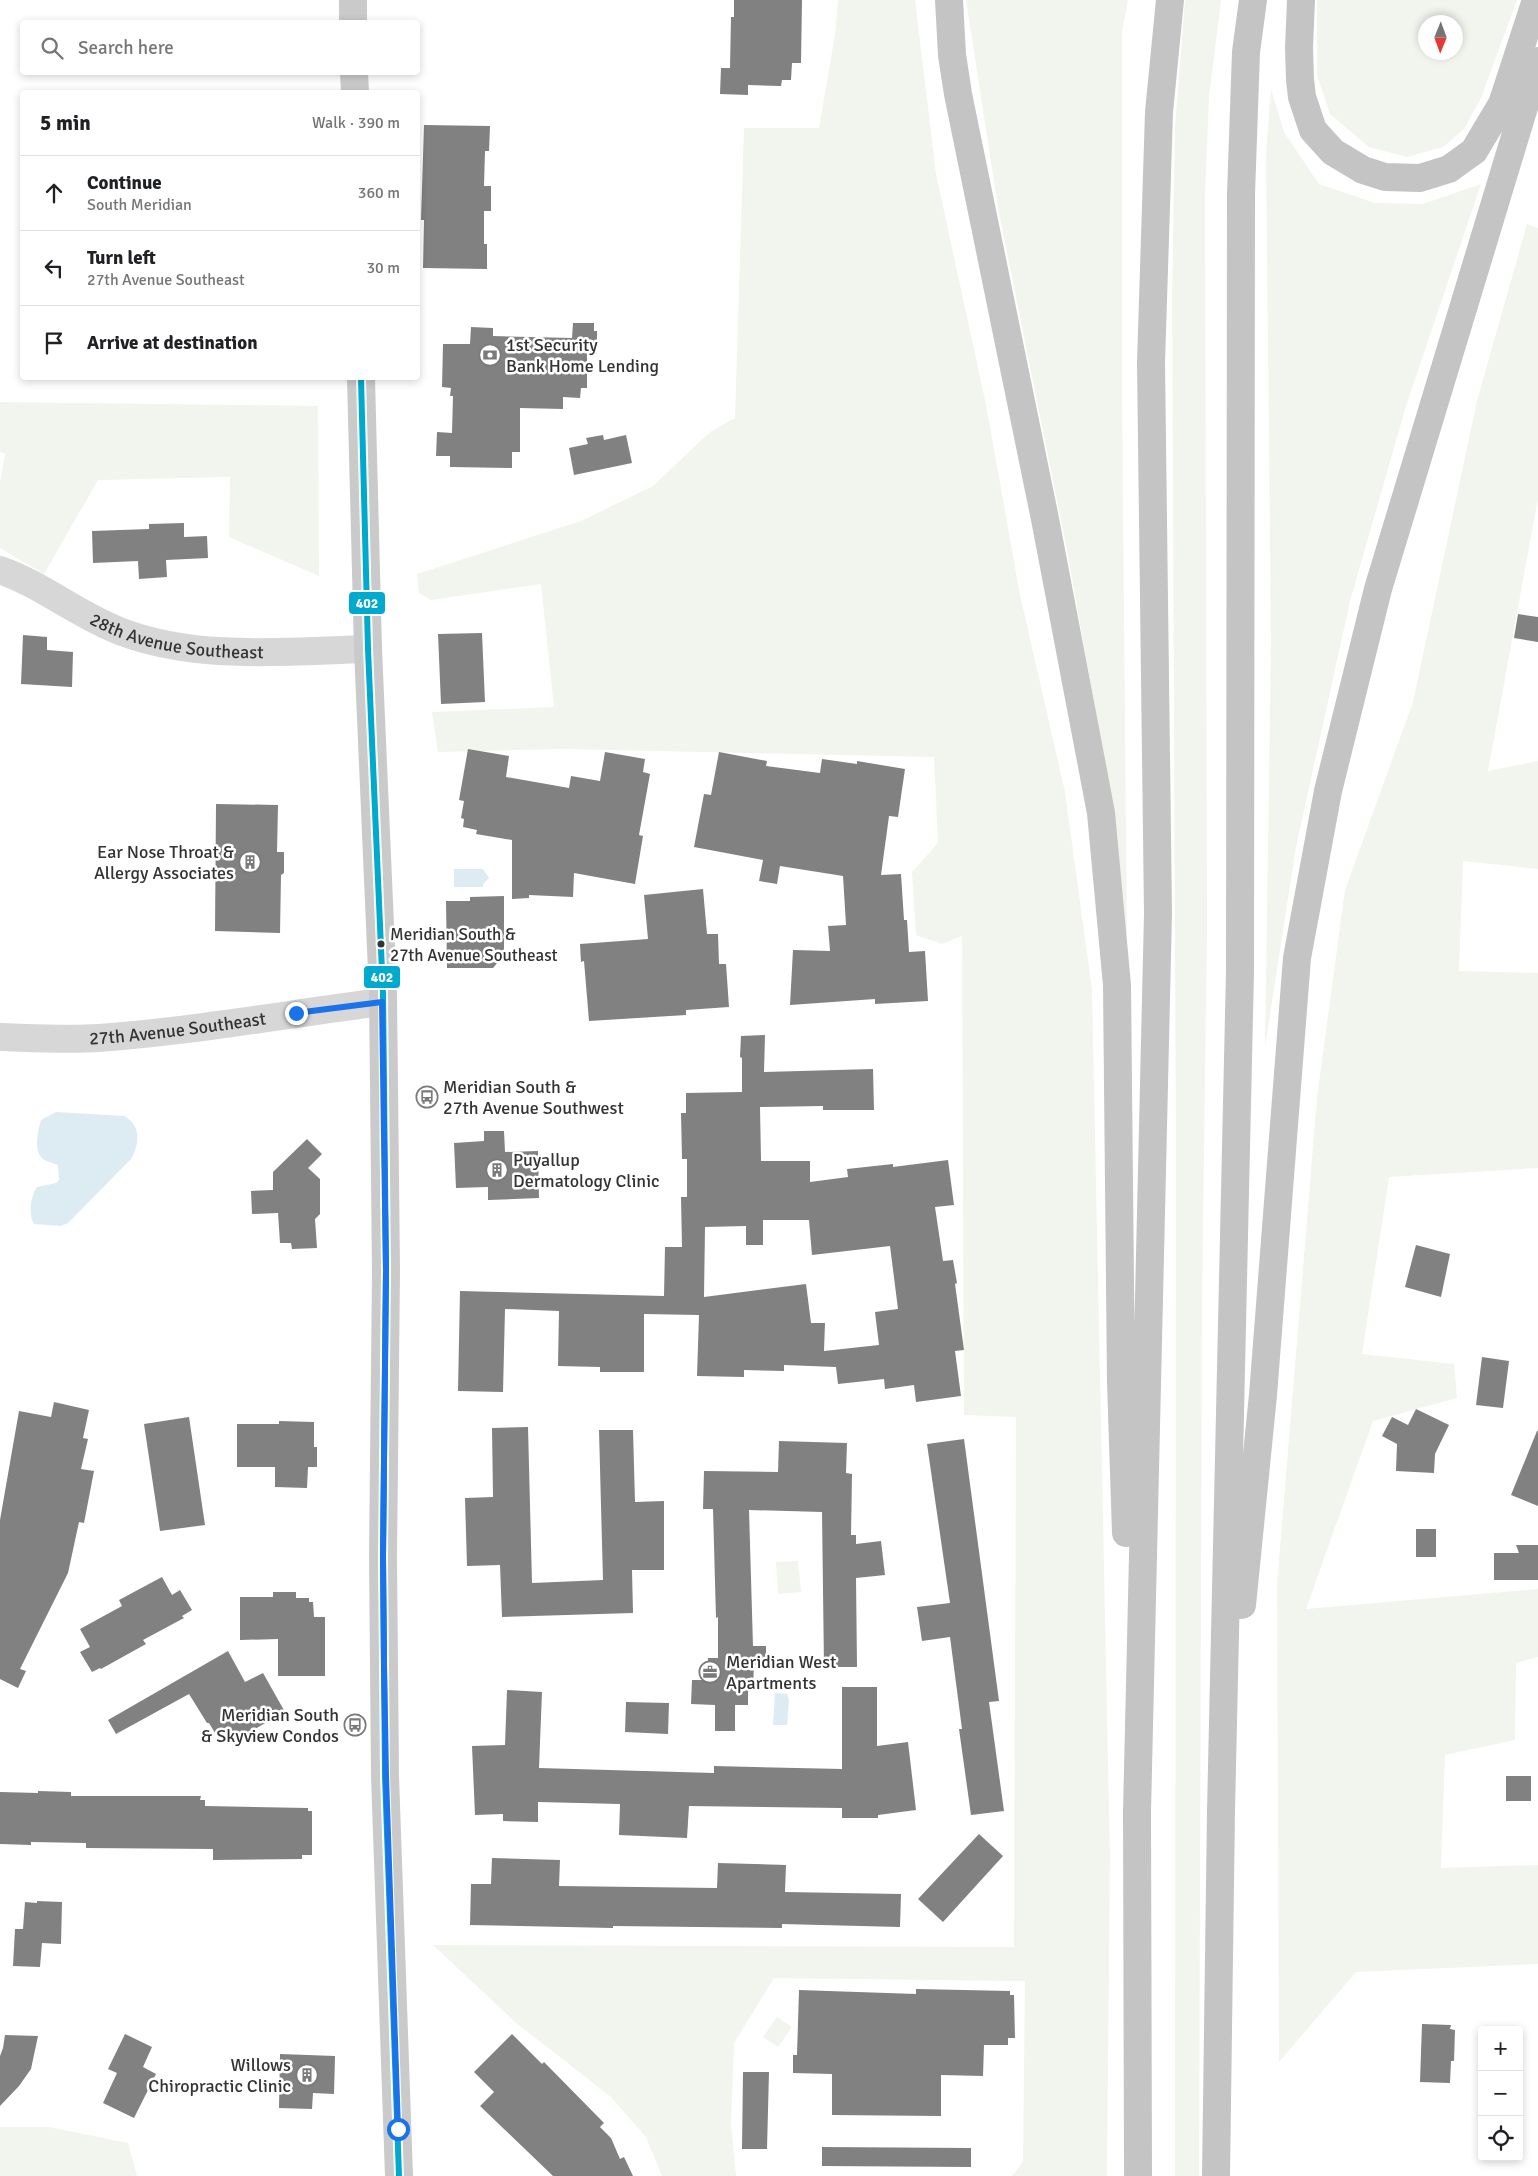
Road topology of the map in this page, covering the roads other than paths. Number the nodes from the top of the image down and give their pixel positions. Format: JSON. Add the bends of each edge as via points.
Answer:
{"nodes":[{"id":1,"x":353,"y":0,"type":"edge"},
{"id":2,"x":948,"y":0,"type":"edge"},
{"id":3,"x":1170,"y":0,"type":"edge"},
{"id":4,"x":1253,"y":0,"type":"edge"},
{"id":5,"x":1301,"y":0,"type":"edge"},
{"id":6,"x":1536,"y":0,"type":"edge"},
{"id":7,"x":353,"y":20,"type":"edge"},
{"id":8,"x":1538,"y":61,"type":"edge"},
{"id":9,"x":354,"y":75,"type":"edge"},
{"id":10,"x":354,"y":90,"type":"edge"},
{"id":11,"x":361,"y":380,"type":"edge"},
{"id":12,"x":0,"y":570,"type":"edge"},
{"id":13,"x":368,"y":649,"type":"junction"},
{"id":14,"x":382,"y":1002,"type":"junction"},
{"id":15,"x":0,"y":1037,"type":"edge"},
{"id":16,"x":1221,"y":1811,"type":"junction"},
{"id":17,"x":1137,"y":1812,"type":"junction"},
{"id":18,"x":399,"y":2176,"type":"edge"},
{"id":19,"x":1138,"y":2176,"type":"edge"},
{"id":20,"x":1216,"y":2176,"type":"edge"}],
"edges":[{"from":1,"to":7,"type":"main road"},
{"from":2,"to":17,"type":"highway","via":[[958,94],[1045,519],[1102,822],[1117,985],[1120,1382]]},
{"from":3,"to":17,"type":"highway","via":[[1159,112],[1151,363],[1158,913]]},
{"from":4,"to":16,"type":"highway","via":[[1246,52],[1241,194],[1240,971]]},
{"from":5,"to":6,"type":"highway","via":[[1300,80],[1302,98],[1313,130],[1332,152],[1363,170],[1386,177],[1420,178],[1449,169],[1474,151],[1502,104]]},
{"from":8,"to":16,"type":"highway","via":[[1378,589],[1328,791],[1297,958],[1263,1396]]},
{"from":9,"to":10,"type":"main road"},
{"from":11,"to":13,"type":"main road"},
{"from":12,"to":13,"type":"street","name":"28th Avenue Southeast","via":[[32,583],[102,624],[152,641],[230,650]]},
{"from":13,"to":14,"type":"main road"},
{"from":14,"to":15,"type":"street","name":"27th Avenue Southeast","via":[[191,1030],[98,1038]]},
{"from":14,"to":18,"type":"main road","via":[[386,1270],[383,1557],[386,1776]]},
{"from":16,"to":20,"type":"highway"},
{"from":17,"to":19,"type":"highway"}]}
